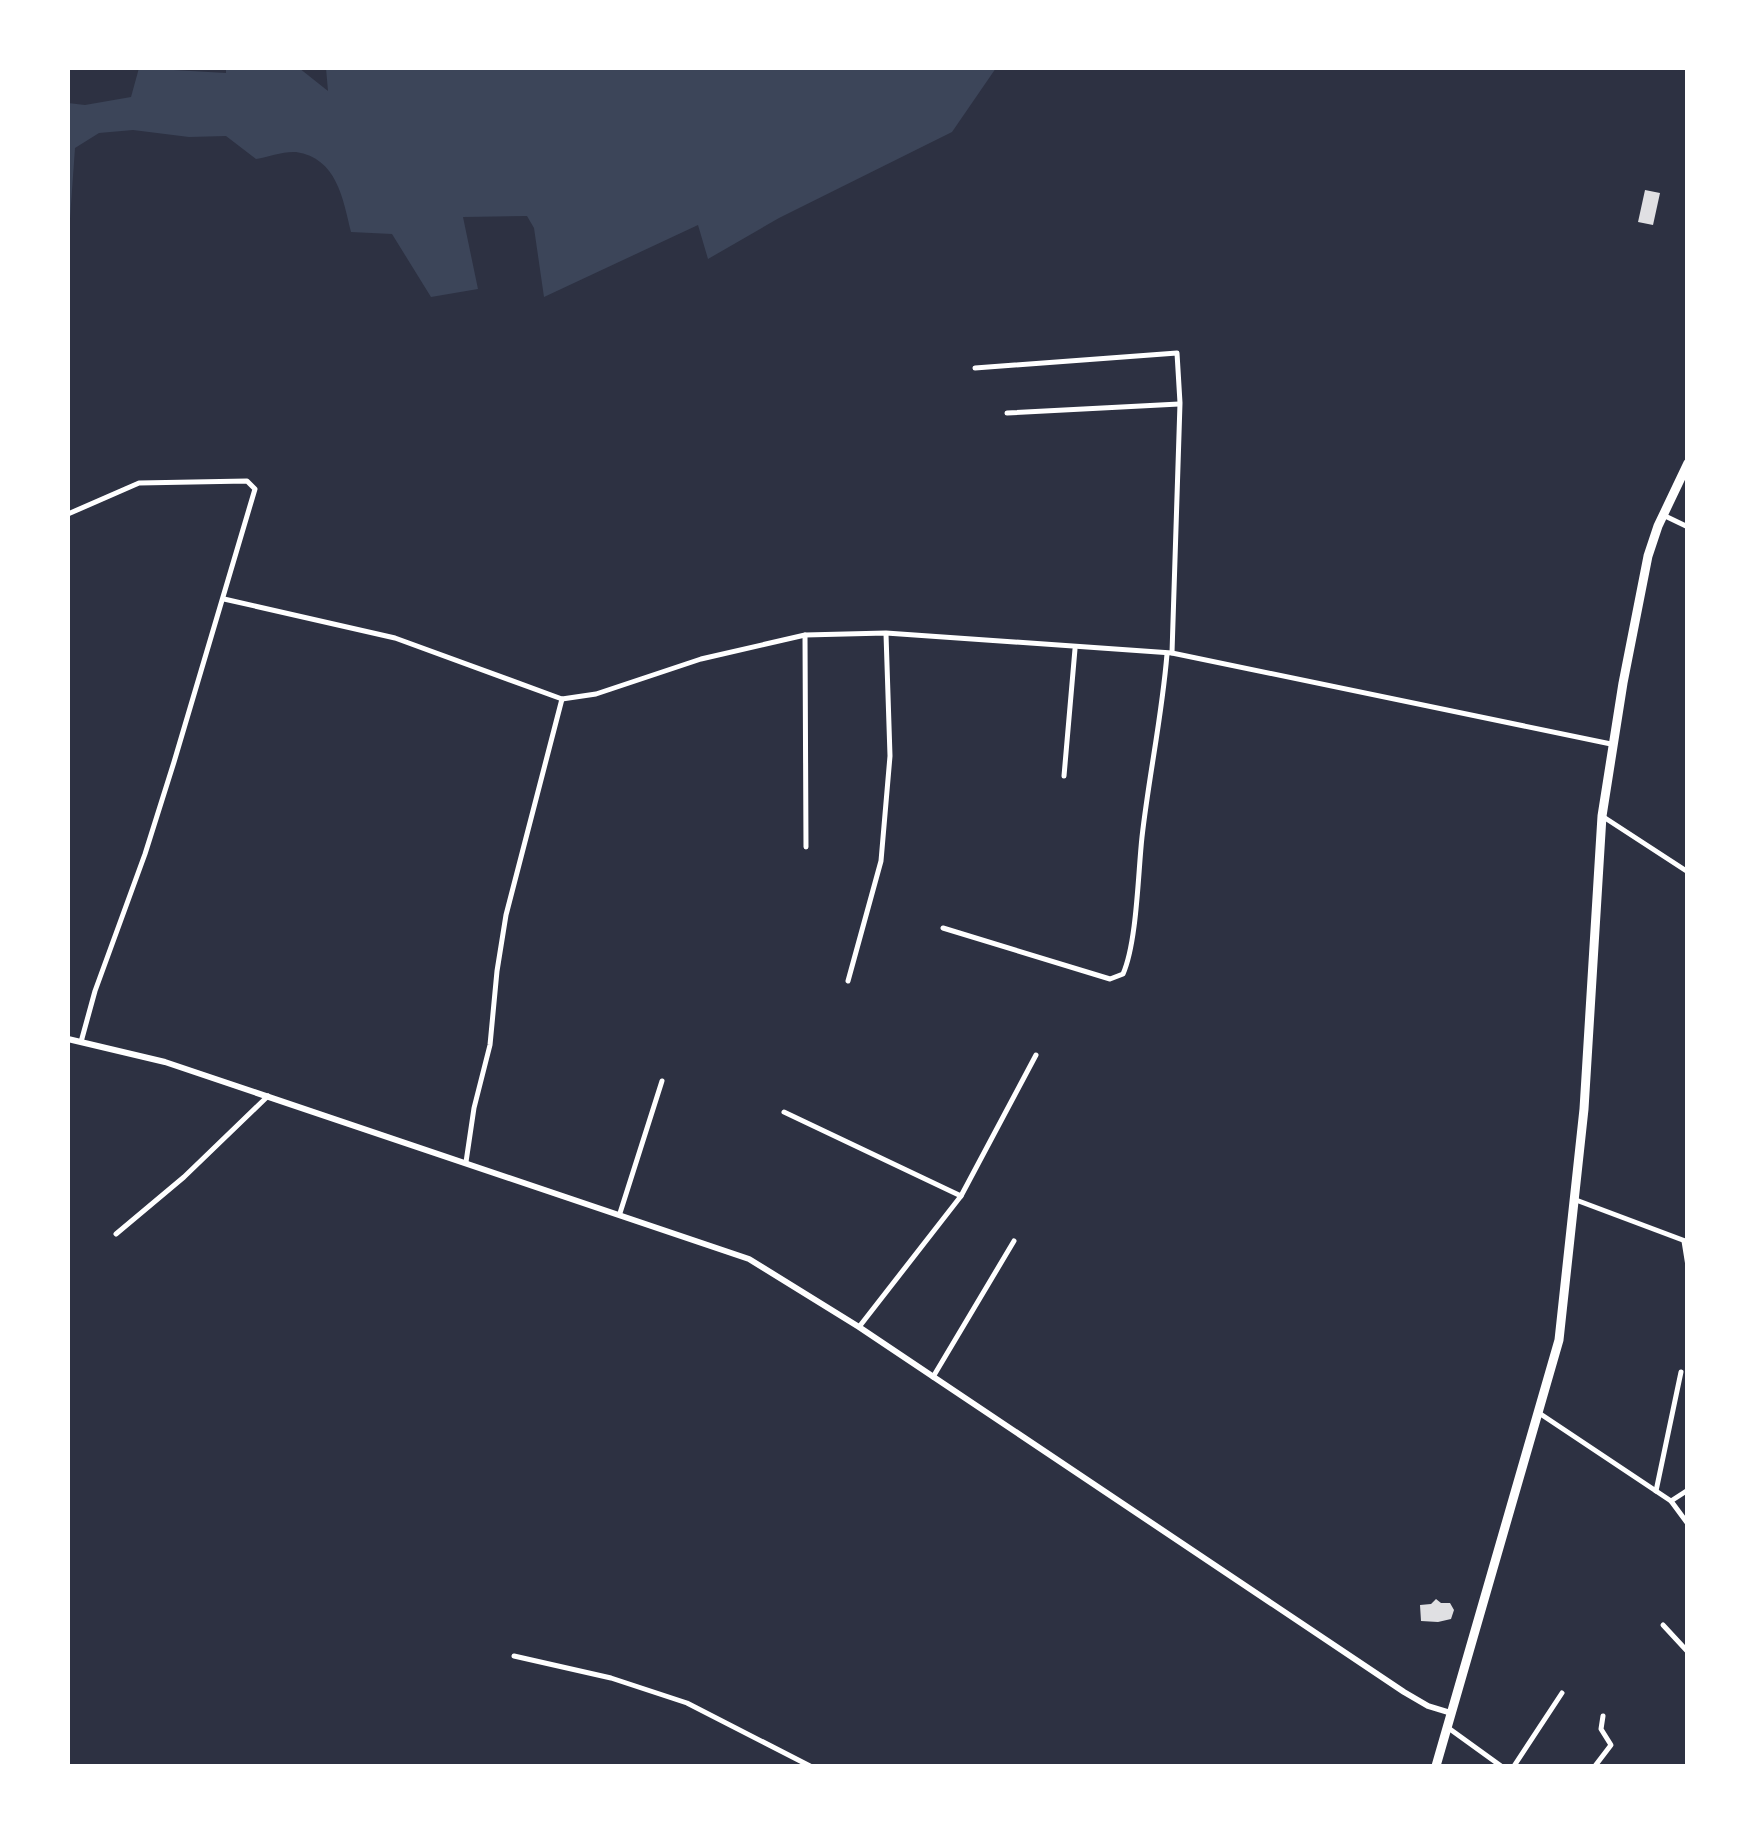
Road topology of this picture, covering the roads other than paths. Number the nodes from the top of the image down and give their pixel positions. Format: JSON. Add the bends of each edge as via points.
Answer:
{"nodes":[{"id":1,"x":975,"y":368,"type":"dead end"},
{"id":2,"x":1180,"y":404,"type":"junction"},
{"id":3,"x":1008,"y":413,"type":"dead end"},
{"id":4,"x":1688,"y":464,"type":"edge"},
{"id":5,"x":68,"y":514,"type":"edge"},
{"id":6,"x":1663,"y":515,"type":"junction"},
{"id":7,"x":1688,"y":527,"type":"edge"},
{"id":8,"x":224,"y":599,"type":"junction"},
{"id":9,"x":886,"y":634,"type":"junction"},
{"id":10,"x":805,"y":635,"type":"junction"},
{"id":11,"x":1075,"y":649,"type":"junction"},
{"id":12,"x":1170,"y":653,"type":"junction"},
{"id":13,"x":562,"y":699,"type":"junction"},
{"id":14,"x":1612,"y":744,"type":"junction"},
{"id":15,"x":1064,"y":776,"type":"dead end"},
{"id":16,"x":1602,"y":816,"type":"junction"},
{"id":17,"x":806,"y":848,"type":"dead end"},
{"id":18,"x":1688,"y":872,"type":"edge"},
{"id":19,"x":943,"y":928,"type":"dead end"},
{"id":20,"x":848,"y":981,"type":"dead end"},
{"id":21,"x":68,"y":1039,"type":"edge"},
{"id":22,"x":81,"y":1042,"type":"junction"},
{"id":23,"x":1036,"y":1055,"type":"dead end"},
{"id":24,"x":662,"y":1082,"type":"dead end"},
{"id":25,"x":268,"y":1096,"type":"junction"},
{"id":26,"x":784,"y":1112,"type":"dead end"},
{"id":27,"x":466,"y":1162,"type":"junction"},
{"id":28,"x":961,"y":1196,"type":"junction"},
{"id":29,"x":1576,"y":1200,"type":"junction"},
{"id":30,"x":620,"y":1214,"type":"junction"},
{"id":31,"x":116,"y":1234,"type":"dead end"},
{"id":32,"x":1014,"y":1240,"type":"dead end"},
{"id":33,"x":1686,"y":1241,"type":"edge"},
{"id":34,"x":1688,"y":1266,"type":"edge"},
{"id":35,"x":858,"y":1327,"type":"junction"},
{"id":36,"x":1680,"y":1372,"type":"dead end"},
{"id":37,"x":933,"y":1377,"type":"junction"},
{"id":38,"x":1539,"y":1412,"type":"junction"},
{"id":39,"x":1656,"y":1490,"type":"junction"},
{"id":40,"x":1688,"y":1490,"type":"edge"},
{"id":41,"x":1671,"y":1501,"type":"junction"},
{"id":42,"x":1688,"y":1524,"type":"edge"},
{"id":43,"x":1663,"y":1624,"type":"dead end"},
{"id":44,"x":1688,"y":1652,"type":"edge"},
{"id":45,"x":514,"y":1656,"type":"dead end"},
{"id":46,"x":1562,"y":1693,"type":"dead end"},
{"id":47,"x":1451,"y":1714,"type":"junction"},
{"id":48,"x":1603,"y":1716,"type":"dead end"},
{"id":49,"x":1447,"y":1727,"type":"junction"},
{"id":50,"x":810,"y":1766,"type":"edge"},
{"id":51,"x":1436,"y":1766,"type":"edge"},
{"id":52,"x":1501,"y":1766,"type":"edge"},
{"id":53,"x":1514,"y":1766,"type":"edge"},
{"id":54,"x":1595,"y":1766,"type":"edge"}],
"edges":[{"from":1,"to":2,"type":"street","via":[[1176,353]]},
{"from":2,"to":3,"type":"street"},
{"from":2,"to":12,"type":"street"},
{"from":4,"to":6,"type":"main road"},
{"from":5,"to":8,"type":"street","via":[[139,483],[250,482],[252,502]]},
{"from":6,"to":7,"type":"street"},
{"from":6,"to":14,"type":"main road","via":[[1645,568]]},
{"from":8,"to":13,"type":"street","via":[[395,638]]},
{"from":8,"to":22,"type":"street"},
{"from":9,"to":10,"type":"street"},
{"from":9,"to":11,"type":"street"},
{"from":9,"to":20,"type":"street","via":[[890,756],[881,862]]},
{"from":10,"to":13,"type":"street"},
{"from":10,"to":17,"type":"street"},
{"from":11,"to":12,"type":"street"},
{"from":11,"to":15,"type":"street"},
{"from":12,"to":14,"type":"street"},
{"from":12,"to":19,"type":"street","via":[[1123,974],[1110,978]]},
{"from":13,"to":27,"type":"street","via":[[506,915]]},
{"from":14,"to":16,"type":"main road"},
{"from":16,"to":18,"type":"street"},
{"from":16,"to":29,"type":"main road"},
{"from":21,"to":22,"type":"street"},
{"from":22,"to":25,"type":"street"},
{"from":23,"to":28,"type":"street"},
{"from":24,"to":30,"type":"street"},
{"from":25,"to":27,"type":"street"},
{"from":25,"to":31,"type":"street"},
{"from":26,"to":28,"type":"street"},
{"from":27,"to":30,"type":"street"},
{"from":28,"to":35,"type":"street"},
{"from":29,"to":33,"type":"street"},
{"from":29,"to":38,"type":"main road","via":[[1559,1340]]},
{"from":30,"to":35,"type":"street","via":[[749,1258]]},
{"from":32,"to":37,"type":"street"},
{"from":33,"to":34,"type":"street"},
{"from":35,"to":37,"type":"street"},
{"from":36,"to":39,"type":"street"},
{"from":37,"to":47,"type":"street","via":[[1404,1692]]},
{"from":38,"to":39,"type":"street"},
{"from":38,"to":47,"type":"main road"},
{"from":39,"to":41,"type":"street"},
{"from":40,"to":41,"type":"street"},
{"from":41,"to":42,"type":"street"},
{"from":43,"to":44,"type":"street"},
{"from":45,"to":50,"type":"street","via":[[687,1703]]},
{"from":46,"to":53,"type":"street"},
{"from":47,"to":49,"type":"main road"},
{"from":48,"to":54,"type":"street","via":[[1601,1730],[1611,1744]]},
{"from":49,"to":51,"type":"main road"},
{"from":49,"to":52,"type":"street"}]}
